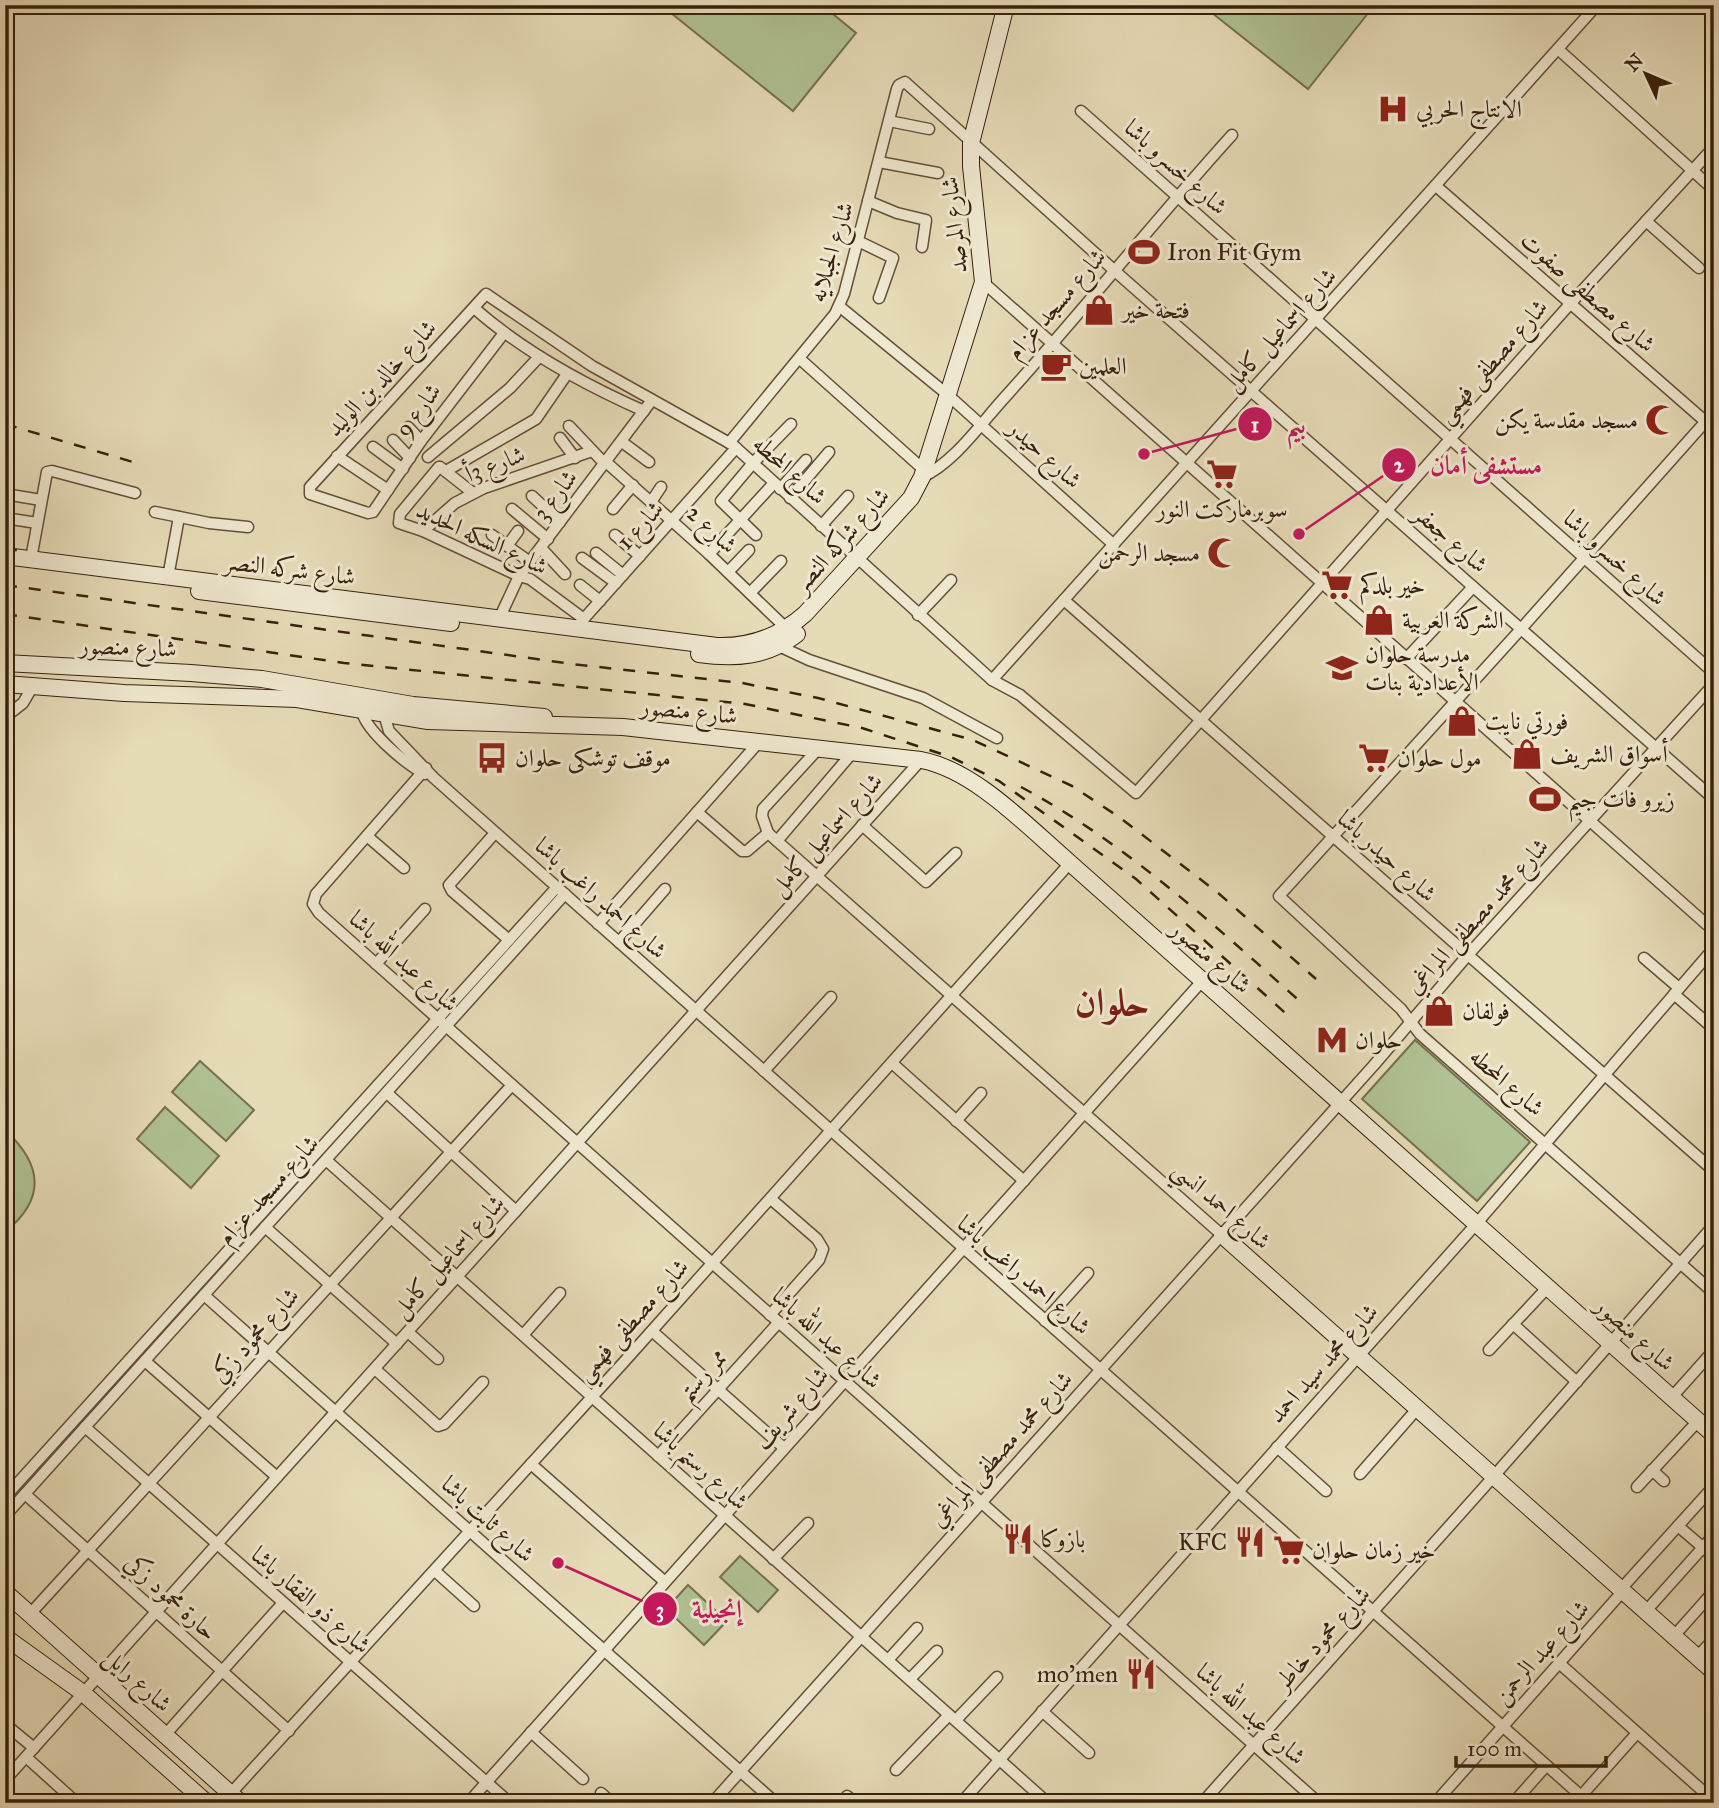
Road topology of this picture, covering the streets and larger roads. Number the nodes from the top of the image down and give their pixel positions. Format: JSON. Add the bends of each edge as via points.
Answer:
{"nodes":[{"id":1,"x":1006,"y":5,"type":"edge"},
{"id":2,"x":1597,"y":5,"type":"edge"},
{"id":3,"x":1559,"y":50,"type":"junction"},
{"id":4,"x":902,"y":83,"type":"joint"},
{"id":5,"x":1081,"y":111,"type":"dead end"},
{"id":6,"x":889,"y":121,"type":"junction"},
{"id":7,"x":929,"y":129,"type":"dead end"},
{"id":8,"x":1232,"y":135,"type":"dead end"},
{"id":9,"x":971,"y":143,"type":"junction"},
{"id":10,"x":1714,"y":147,"type":"edge"},
{"id":11,"x":879,"y":162,"type":"junction"},
{"id":12,"x":1692,"y":171,"type":"junction"},
{"id":13,"x":938,"y":173,"type":"dead end"},
{"id":14,"x":1436,"y":186,"type":"junction"},
{"id":15,"x":1714,"y":190,"type":"edge"},
{"id":16,"x":1177,"y":196,"type":"junction"},
{"id":17,"x":869,"y":201,"type":"junction"},
{"id":18,"x":1646,"y":221,"type":"junction"},
{"id":19,"x":858,"y":241,"type":"junction"},
{"id":20,"x":922,"y":247,"type":"dead end"},
{"id":21,"x":1699,"y":268,"type":"dead end"},
{"id":22,"x":1116,"y":272,"type":"junction"},
{"id":23,"x":983,"y":282,"type":"junction"},
{"id":24,"x":486,"y":294,"type":"joint"},
{"id":25,"x":879,"y":298,"type":"dead end"},
{"id":26,"x":1570,"y":304,"type":"junction"},
{"id":27,"x":839,"y":306,"type":"junction"},
{"id":28,"x":474,"y":308,"type":"junction"},
{"id":29,"x":1315,"y":320,"type":"junction"},
{"id":30,"x":504,"y":333,"type":"junction"},
{"id":31,"x":1053,"y":344,"type":"junction"},
{"id":32,"x":539,"y":357,"type":"junction"},
{"id":33,"x":800,"y":359,"type":"junction"},
{"id":34,"x":567,"y":374,"type":"junction"},
{"id":35,"x":1252,"y":391,"type":"junction"},
{"id":36,"x":948,"y":395,"type":"junction"},
{"id":37,"x":652,"y":400,"type":"junction"},
{"id":38,"x":644,"y":411,"type":"junction"},
{"id":39,"x":1714,"y":412,"type":"edge"},
{"id":40,"x":371,"y":419,"type":"junction"},
{"id":41,"x":791,"y":424,"type":"dead end"},
{"id":42,"x":980,"y":424,"type":"junction"},
{"id":43,"x":1710,"y":425,"type":"edge"},
{"id":44,"x":569,"y":426,"type":"dead end"},
{"id":45,"x":408,"y":427,"type":"dead end"},
{"id":46,"x":381,"y":428,"type":"dead end"},
{"id":47,"x":561,"y":438,"type":"dead end"},
{"id":48,"x":393,"y":440,"type":"dead end"},
{"id":49,"x":1451,"y":440,"type":"junction"},
{"id":50,"x":622,"y":442,"type":"junction"},
{"id":51,"x":419,"y":444,"type":"junction"},
{"id":52,"x":733,"y":446,"type":"junction"},
{"id":53,"x":373,"y":447,"type":"dead end"},
{"id":54,"x":592,"y":451,"type":"junction"},
{"id":55,"x":830,"y":452,"type":"dead end"},
{"id":56,"x":337,"y":457,"type":"junction"},
{"id":57,"x":428,"y":457,"type":"junction"},
{"id":58,"x":575,"y":457,"type":"junction"},
{"id":59,"x":410,"y":458,"type":"junction"},
{"id":60,"x":806,"y":460,"type":"dead end"},
{"id":61,"x":649,"y":462,"type":"dead end"},
{"id":62,"x":606,"y":463,"type":"junction"},
{"id":63,"x":752,"y":463,"type":"junction"},
{"id":64,"x":1187,"y":463,"type":"junction"},
{"id":65,"x":403,"y":469,"type":"junction"},
{"id":66,"x":442,"y":469,"type":"junction"},
{"id":67,"x":923,"y":473,"type":"junction"},
{"id":68,"x":633,"y":485,"type":"junction"},
{"id":69,"x":777,"y":486,"type":"junction"},
{"id":70,"x":661,"y":487,"type":"dead end"},
{"id":71,"x":388,"y":490,"type":"junction"},
{"id":72,"x":135,"y":493,"type":"dead end"},
{"id":73,"x":473,"y":493,"type":"junction"},
{"id":74,"x":5,"y":494,"type":"edge"},
{"id":75,"x":532,"y":496,"type":"dead end"},
{"id":76,"x":848,"y":496,"type":"dead end"},
{"id":77,"x":790,"y":498,"type":"junction"},
{"id":78,"x":911,"y":498,"type":"joint"},
{"id":79,"x":41,"y":500,"type":"junction"},
{"id":80,"x":651,"y":502,"type":"junction"},
{"id":81,"x":512,"y":509,"type":"dead end"},
{"id":82,"x":613,"y":509,"type":"dead end"},
{"id":83,"x":155,"y":512,"type":"dead end"},
{"id":84,"x":1388,"y":512,"type":"junction"},
{"id":85,"x":368,"y":513,"type":"joint"},
{"id":86,"x":179,"y":517,"type":"junction"},
{"id":87,"x":5,"y":518,"type":"edge"},
{"id":88,"x":672,"y":520,"type":"junction"},
{"id":89,"x":740,"y":520,"type":"junction"},
{"id":90,"x":37,"y":523,"type":"junction"},
{"id":91,"x":560,"y":523,"type":"junction"},
{"id":92,"x":821,"y":526,"type":"junction"},
{"id":93,"x":248,"y":527,"type":"dead end"},
{"id":94,"x":423,"y":531,"type":"junction"},
{"id":95,"x":519,"y":531,"type":"dead end"},
{"id":96,"x":492,"y":535,"type":"dead end"},
{"id":97,"x":615,"y":535,"type":"dead end"},
{"id":98,"x":756,"y":535,"type":"dead end"},
{"id":99,"x":548,"y":539,"type":"junction"},
{"id":100,"x":507,"y":545,"type":"junction"},
{"id":101,"x":1114,"y":545,"type":"junction"},
{"id":102,"x":541,"y":548,"type":"junction"},
{"id":103,"x":749,"y":550,"type":"dead end"},
{"id":104,"x":596,"y":553,"type":"dead end"},
{"id":105,"x":709,"y":554,"type":"junction"},
{"id":106,"x":5,"y":555,"type":"edge"},
{"id":107,"x":640,"y":556,"type":"junction"},
{"id":108,"x":582,"y":558,"type":"dead end"},
{"id":109,"x":1584,"y":558,"type":"junction"},
{"id":110,"x":31,"y":559,"type":"junction"},
{"id":111,"x":781,"y":561,"type":"dead end"},
{"id":112,"x":861,"y":561,"type":"junction"},
{"id":113,"x":530,"y":562,"type":"junction"},
{"id":114,"x":5,"y":566,"type":"edge"},
{"id":115,"x":728,"y":572,"type":"junction"},
{"id":116,"x":565,"y":574,"type":"dead end"},
{"id":117,"x":519,"y":576,"type":"junction"},
{"id":118,"x":168,"y":577,"type":"junction"},
{"id":119,"x":620,"y":579,"type":"junction"},
{"id":120,"x":951,"y":580,"type":"dead end"},
{"id":121,"x":1323,"y":584,"type":"junction"},
{"id":122,"x":580,"y":585,"type":"dead end"},
{"id":123,"x":1473,"y":587,"type":"junction"},
{"id":124,"x":750,"y":593,"type":"junction"},
{"id":125,"x":1064,"y":600,"type":"junction"},
{"id":126,"x":600,"y":601,"type":"junction"},
{"id":127,"x":919,"y":615,"type":"junction"},
{"id":128,"x":499,"y":619,"type":"junction"},
{"id":129,"x":579,"y":624,"type":"junction"},
{"id":130,"x":787,"y":629,"type":"junction"},
{"id":131,"x":1521,"y":629,"type":"junction"},
{"id":132,"x":779,"y":646,"type":"junction"},
{"id":133,"x":1406,"y":659,"type":"junction"},
{"id":134,"x":5,"y":663,"type":"edge"},
{"id":135,"x":125,"y":670,"type":"junction"},
{"id":136,"x":1714,"y":673,"type":"edge"},
{"id":137,"x":992,"y":680,"type":"junction"},
{"id":138,"x":5,"y":684,"type":"edge"},
{"id":139,"x":1714,"y":684,"type":"edge"},
{"id":140,"x":33,"y":687,"type":"junction"},
{"id":141,"x":124,"y":693,"type":"junction"},
{"id":142,"x":362,"y":702,"type":"junction"},
{"id":143,"x":1455,"y":702,"type":"junction"},
{"id":144,"x":387,"y":707,"type":"junction"},
{"id":145,"x":5,"y":717,"type":"edge"},
{"id":146,"x":1202,"y":719,"type":"junction"},
{"id":147,"x":997,"y":738,"type":"dead end"},
{"id":148,"x":759,"y":742,"type":"junction"},
{"id":149,"x":819,"y":748,"type":"junction"},
{"id":150,"x":1656,"y":748,"type":"junction"},
{"id":151,"x":853,"y":752,"type":"junction"},
{"id":152,"x":921,"y":760,"type":"junction"},
{"id":153,"x":424,"y":770,"type":"junction"},
{"id":154,"x":1136,"y":793,"type":"joint"},
{"id":155,"x":1714,"y":799,"type":"edge"},
{"id":156,"x":697,"y":812,"type":"junction"},
{"id":157,"x":1590,"y":822,"type":"junction"},
{"id":158,"x":862,"y":825,"type":"junction"},
{"id":159,"x":495,"y":833,"type":"junction"},
{"id":160,"x":367,"y":836,"type":"junction"},
{"id":161,"x":1333,"y":836,"type":"junction"},
{"id":162,"x":772,"y":837,"type":"junction"},
{"id":163,"x":956,"y":853,"type":"dead end"},
{"id":164,"x":1070,"y":863,"type":"junction"},
{"id":165,"x":404,"y":868,"type":"dead end"},
{"id":166,"x":817,"y":876,"type":"junction"},
{"id":167,"x":665,"y":889,"type":"dead end"},
{"id":168,"x":561,"y":890,"type":"junction"},
{"id":169,"x":425,"y":909,"type":"dead end"},
{"id":170,"x":598,"y":923,"type":"junction"},
{"id":171,"x":1714,"y":931,"type":"edge"},
{"id":172,"x":509,"y":940,"type":"junction"},
{"id":173,"x":619,"y":942,"type":"junction"},
{"id":174,"x":1714,"y":948,"type":"edge"},
{"id":175,"x":1468,"y":956,"type":"junction"},
{"id":176,"x":1644,"y":958,"type":"dead end"},
{"id":177,"x":376,"y":964,"type":"junction"},
{"id":178,"x":1203,"y":981,"type":"junction"},
{"id":179,"x":1676,"y":991,"type":"junction"},
{"id":180,"x":951,"y":995,"type":"junction"},
{"id":181,"x":831,"y":997,"type":"dead end"},
{"id":182,"x":696,"y":1011,"type":"junction"},
{"id":183,"x":441,"y":1023,"type":"junction"},
{"id":184,"x":1411,"y":1023,"type":"junction"},
{"id":185,"x":1714,"y":1029,"type":"edge"},
{"id":186,"x":892,"y":1063,"type":"junction"},
{"id":187,"x":764,"y":1071,"type":"junction"},
{"id":188,"x":1604,"y":1075,"type":"junction"},
{"id":189,"x":512,"y":1085,"type":"junction"},
{"id":190,"x":387,"y":1093,"type":"junction"},
{"id":191,"x":981,"y":1093,"type":"dead end"},
{"id":192,"x":1341,"y":1102,"type":"junction"},
{"id":193,"x":1084,"y":1114,"type":"junction"},
{"id":194,"x":956,"y":1121,"type":"junction"},
{"id":195,"x":831,"y":1131,"type":"junction"},
{"id":196,"x":577,"y":1143,"type":"junction"},
{"id":197,"x":1545,"y":1144,"type":"junction"},
{"id":198,"x":451,"y":1152,"type":"junction"},
{"id":199,"x":326,"y":1160,"type":"junction"},
{"id":200,"x":1714,"y":1171,"type":"edge"},
{"id":201,"x":1024,"y":1181,"type":"junction"},
{"id":202,"x":771,"y":1199,"type":"junction"},
{"id":203,"x":516,"y":1211,"type":"junction"},
{"id":204,"x":390,"y":1218,"type":"junction"},
{"id":205,"x":1477,"y":1223,"type":"junction"},
{"id":206,"x":1714,"y":1225,"type":"edge"},
{"id":207,"x":265,"y":1227,"type":"junction"},
{"id":208,"x":1222,"y":1235,"type":"junction"},
{"id":209,"x":962,"y":1248,"type":"junction"},
{"id":210,"x":712,"y":1263,"type":"junction"},
{"id":211,"x":1680,"y":1263,"type":"junction"},
{"id":212,"x":1088,"y":1273,"type":"dead end"},
{"id":213,"x":457,"y":1277,"type":"junction"},
{"id":214,"x":330,"y":1284,"type":"junction"},
{"id":215,"x":1548,"y":1287,"type":"junction"},
{"id":216,"x":560,"y":1293,"type":"dead end"},
{"id":217,"x":1714,"y":1293,"type":"edge"},
{"id":218,"x":204,"y":1295,"type":"junction"},
{"id":219,"x":774,"y":1318,"type":"junction"},
{"id":220,"x":1045,"y":1321,"type":"junction"},
{"id":221,"x":1513,"y":1324,"type":"junction"},
{"id":222,"x":652,"y":1331,"type":"junction"},
{"id":223,"x":408,"y":1332,"type":"junction"},
{"id":224,"x":523,"y":1335,"type":"junction"},
{"id":225,"x":397,"y":1344,"type":"junction"},
{"id":226,"x":1611,"y":1344,"type":"junction"},
{"id":227,"x":1489,"y":1350,"type":"dead end"},
{"id":228,"x":1714,"y":1350,"type":"edge"},
{"id":229,"x":269,"y":1352,"type":"junction"},
{"id":230,"x":1357,"y":1355,"type":"junction"},
{"id":231,"x":438,"y":1359,"type":"dead end"},
{"id":232,"x":145,"y":1361,"type":"junction"},
{"id":233,"x":374,"y":1369,"type":"junction"},
{"id":234,"x":1100,"y":1370,"type":"junction"},
{"id":235,"x":843,"y":1380,"type":"junction"},
{"id":236,"x":482,"y":1382,"type":"dead end"},
{"id":237,"x":1577,"y":1382,"type":"junction"},
{"id":238,"x":717,"y":1389,"type":"junction"},
{"id":239,"x":592,"y":1397,"type":"junction"},
{"id":240,"x":1672,"y":1397,"type":"junction"},
{"id":241,"x":1417,"y":1409,"type":"junction"},
{"id":242,"x":336,"y":1411,"type":"junction"},
{"id":243,"x":209,"y":1418,"type":"junction"},
{"id":244,"x":1698,"y":1421,"type":"junction"},
{"id":245,"x":85,"y":1427,"type":"junction"},
{"id":246,"x":1714,"y":1435,"type":"edge"},
{"id":247,"x":1277,"y":1447,"type":"junction"},
{"id":248,"x":784,"y":1448,"type":"junction"},
{"id":249,"x":658,"y":1455,"type":"junction"},
{"id":250,"x":531,"y":1464,"type":"junction"},
{"id":251,"x":1652,"y":1471,"type":"junction"},
{"id":252,"x":1360,"y":1474,"type":"dead end"},
{"id":253,"x":1494,"y":1476,"type":"junction"},
{"id":254,"x":277,"y":1477,"type":"junction"},
{"id":255,"x":1664,"y":1482,"type":"dead end"},
{"id":256,"x":149,"y":1484,"type":"junction"},
{"id":257,"x":1714,"y":1486,"type":"edge"},
{"id":258,"x":1637,"y":1487,"type":"dead end"},
{"id":259,"x":1326,"y":1491,"type":"dead end"},
{"id":260,"x":1237,"y":1492,"type":"junction"},
{"id":261,"x":25,"y":1494,"type":"junction"},
{"id":262,"x":5,"y":1497,"type":"edge"},
{"id":263,"x":981,"y":1503,"type":"junction"},
{"id":264,"x":724,"y":1515,"type":"junction"},
{"id":265,"x":5,"y":1516,"type":"edge"},
{"id":266,"x":808,"y":1523,"type":"dead end"},
{"id":267,"x":1678,"y":1526,"type":"junction"},
{"id":268,"x":471,"y":1531,"type":"junction"},
{"id":269,"x":1714,"y":1535,"type":"edge"},
{"id":270,"x":216,"y":1545,"type":"junction"},
{"id":271,"x":1703,"y":1548,"type":"junction"},
{"id":272,"x":88,"y":1551,"type":"junction"},
{"id":273,"x":1714,"y":1557,"type":"edge"},
{"id":274,"x":774,"y":1559,"type":"junction"},
{"id":275,"x":435,"y":1571,"type":"junction"},
{"id":276,"x":664,"y":1581,"type":"junction"},
{"id":277,"x":1622,"y":1590,"type":"junction"},
{"id":278,"x":1714,"y":1591,"type":"edge"},
{"id":279,"x":5,"y":1592,"type":"edge"},
{"id":280,"x":282,"y":1604,"type":"junction"},
{"id":281,"x":474,"y":1606,"type":"dead end"},
{"id":282,"x":1646,"y":1611,"type":"junction"},
{"id":283,"x":156,"y":1612,"type":"junction"},
{"id":284,"x":1373,"y":1613,"type":"junction"},
{"id":285,"x":30,"y":1614,"type":"junction"},
{"id":286,"x":1119,"y":1625,"type":"junction"},
{"id":287,"x":917,"y":1629,"type":"dead end"},
{"id":288,"x":861,"y":1636,"type":"junction"},
{"id":289,"x":1674,"y":1636,"type":"junction"},
{"id":290,"x":5,"y":1637,"type":"edge"},
{"id":291,"x":1714,"y":1639,"type":"edge"},
{"id":292,"x":603,"y":1649,"type":"junction"},
{"id":293,"x":937,"y":1651,"type":"dead end"},
{"id":294,"x":1697,"y":1657,"type":"junction"},
{"id":295,"x":888,"y":1660,"type":"junction"},
{"id":296,"x":351,"y":1663,"type":"junction"},
{"id":297,"x":1559,"y":1663,"type":"junction"},
{"id":298,"x":222,"y":1670,"type":"junction"},
{"id":299,"x":1714,"y":1672,"type":"edge"},
{"id":300,"x":99,"y":1676,"type":"junction"},
{"id":301,"x":997,"y":1677,"type":"dead end"},
{"id":302,"x":910,"y":1679,"type":"junction"},
{"id":303,"x":83,"y":1693,"type":"junction"},
{"id":304,"x":1042,"y":1712,"type":"junction"},
{"id":305,"x":953,"y":1717,"type":"junction"},
{"id":306,"x":5,"y":1724,"type":"edge"},
{"id":307,"x":1503,"y":1727,"type":"junction"},
{"id":308,"x":289,"y":1731,"type":"junction"},
{"id":309,"x":531,"y":1732,"type":"junction"},
{"id":310,"x":1637,"y":1733,"type":"junction"},
{"id":311,"x":165,"y":1735,"type":"junction"},
{"id":312,"x":1254,"y":1745,"type":"junction"},
{"id":313,"x":30,"y":1753,"type":"junction"},
{"id":314,"x":1089,"y":1753,"type":"dead end"},
{"id":315,"x":999,"y":1759,"type":"junction"},
{"id":316,"x":1546,"y":1766,"type":"junction"},
{"id":317,"x":896,"y":1770,"type":"dead end"},
{"id":318,"x":740,"y":1771,"type":"junction"},
{"id":319,"x":583,"y":1779,"type":"dead end"},
{"id":320,"x":5,"y":1780,"type":"edge"},
{"id":321,"x":487,"y":1781,"type":"junction"},
{"id":322,"x":601,"y":1793,"type":"dead end"},
{"id":323,"x":1585,"y":1799,"type":"edge"},
{"id":324,"x":232,"y":1800,"type":"edge"},
{"id":325,"x":1042,"y":1801,"type":"edge"},
{"id":326,"x":1714,"y":1801,"type":"edge"},
{"id":327,"x":78,"y":1803,"type":"edge"},
{"id":328,"x":207,"y":1803,"type":"edge"},
{"id":329,"x":468,"y":1803,"type":"edge"},
{"id":330,"x":510,"y":1803,"type":"edge"},
{"id":331,"x":612,"y":1803,"type":"edge"},
{"id":332,"x":712,"y":1803,"type":"edge"},
{"id":333,"x":776,"y":1803,"type":"edge"},
{"id":334,"x":961,"y":1803,"type":"edge"},
{"id":335,"x":1202,"y":1803,"type":"edge"},
{"id":336,"x":1319,"y":1803,"type":"edge"},
{"id":337,"x":1435,"y":1803,"type":"edge"},
{"id":338,"x":1513,"y":1803,"type":"edge"}],
"edges":[{"from":1,"to":9,"type":"street","name":"شارع المرصد"},
{"from":2,"to":3,"type":"street","name":"شارع اسماعيل كامل"},
{"from":3,"to":12,"type":"street"},
{"from":3,"to":14,"type":"street","name":"شارع اسماعيل كامل"},
{"from":4,"to":6,"type":"street","name":"شارع الجبلايه"},
{"from":4,"to":9,"type":"street","name":"شارع جعفر"},
{"from":5,"to":16,"type":"street","name":"شارع خسرو باشا"},
{"from":6,"to":7,"type":"street"},
{"from":6,"to":11,"type":"street","name":"شارع الجبلايه"},
{"from":8,"to":16,"type":"street","name":"شارع مسجد عزام"},
{"from":9,"to":22,"type":"street","name":"شارع جعفر"},
{"from":9,"to":23,"type":"street","name":"شارع المرصد"},
{"from":10,"to":12,"type":"street","name":"شارع مصطفى فهمي"},
{"from":11,"to":13,"type":"street"},
{"from":11,"to":17,"type":"street","name":"شارع الجبلايه"},
{"from":12,"to":15,"type":"street"},
{"from":12,"to":18,"type":"street","name":"شارع مصطفى فهمي"},
{"from":14,"to":26,"type":"street","name":"شارع مصطفى صفوت"},
{"from":14,"to":29,"type":"street","name":"شارع اسماعيل كامل"},
{"from":16,"to":22,"type":"street","name":"شارع مسجد عزام"},
{"from":16,"to":29,"type":"street","name":"شارع خسرو باشا"},
{"from":17,"to":19,"type":"street","name":"شارع الجبلايه"},
{"from":17,"to":20,"type":"street","via":[[926,220]]},
{"from":18,"to":21,"type":"street"},
{"from":18,"to":26,"type":"street","name":"شارع مصطفى فهمي"},
{"from":19,"to":25,"type":"street","via":[[893,258]]},
{"from":19,"to":27,"type":"street","name":"شارع الجبلايه"},
{"from":22,"to":31,"type":"street","name":"شارع مسجد عزام"},
{"from":22,"to":35,"type":"street","name":"شارع جعفر"},
{"from":23,"to":31,"type":"street"},
{"from":23,"to":36,"type":"street","name":"شارع المرصد"},
{"from":24,"to":28,"type":"street","name":"شارع خالد بن الوليد"},
{"from":24,"to":37,"type":"street","name":"شارع المحطه","via":[[592,366]]},
{"from":26,"to":43,"type":"street","name":"شارع مصطفى صفوت"},
{"from":26,"to":49,"type":"street","name":"شارع مصطفى فهمي"},
{"from":27,"to":33,"type":"street","name":"شارع الجبلايه"},
{"from":27,"to":36,"type":"street","name":"شارع حيدر"},
{"from":28,"to":30,"type":"street"},
{"from":28,"to":40,"type":"street","name":"شارع خالد بن الوليد"},
{"from":29,"to":35,"type":"street","name":"شارع اسماعيل كامل"},
{"from":29,"to":49,"type":"street","name":"شارع خسرو باشا"},
{"from":30,"to":32,"type":"street"},
{"from":30,"to":51,"type":"street","name":"شارع 9"},
{"from":31,"to":42,"type":"street","name":"شارع مسجد عزام"},
{"from":31,"to":64,"type":"street"},
{"from":32,"to":34,"type":"street"},
{"from":32,"to":57,"type":"street","via":[[510,388]]},
{"from":33,"to":52,"type":"street","name":"شارع الجبلايه"},
{"from":33,"to":67,"type":"street"},
{"from":34,"to":38,"type":"street"},
{"from":34,"to":66,"type":"street","via":[[536,419]]},
{"from":35,"to":64,"type":"street","name":"شارع اسماعيل كامل"},
{"from":35,"to":84,"type":"street","name":"شارع جعفر"},
{"from":36,"to":42,"type":"street","name":"شارع حيدر"},
{"from":36,"to":67,"type":"street","name":"شارع المرصد"},
{"from":37,"to":38,"type":"street","name":"شارع 3"},
{"from":37,"to":52,"type":"street","name":"شارع المحطه"},
{"from":38,"to":50,"type":"street","name":"شارع 3"},
{"from":39,"to":43,"type":"street"},
{"from":40,"to":46,"type":"street"},
{"from":40,"to":56,"type":"street","name":"شارع خالد بن الوليد"},
{"from":41,"to":63,"type":"street"},
{"from":42,"to":67,"type":"street","name":"شارع مسجد عزام","via":[[941,466]]},
{"from":42,"to":101,"type":"street","name":"شارع حيدر"},
{"from":43,"to":109,"type":"street"},
{"from":44,"to":54,"type":"street","name":"شارع 2"},
{"from":45,"to":51,"type":"street"},
{"from":47,"to":58,"type":"street"},
{"from":48,"to":59,"type":"street"},
{"from":49,"to":84,"type":"street","name":"شارع مصطفى فهمي"},
{"from":49,"to":109,"type":"street","name":"شارع خسرو باشا"},
{"from":50,"to":61,"type":"street"},
{"from":50,"to":62,"type":"street","name":"شارع 3"},
{"from":51,"to":57,"type":"street"},
{"from":51,"to":59,"type":"street","name":"شارع 9"},
{"from":52,"to":63,"type":"street","name":"شارع المحطه"},
{"from":52,"to":88,"type":"street","name":"شارع 1"},
{"from":53,"to":65,"type":"street"},
{"from":54,"to":58,"type":"street","name":"شارع 3أ"},
{"from":54,"to":62,"type":"street","name":"شارع 2"},
{"from":55,"to":77,"type":"street"},
{"from":56,"to":71,"type":"street"},
{"from":56,"to":85,"type":"street","name":"شارع خالد بن الوليد","via":[[309,492]]},
{"from":57,"to":66,"type":"street"},
{"from":58,"to":73,"type":"street","name":"شارع 3أ"},
{"from":59,"to":65,"type":"street","name":"شارع 9"},
{"from":60,"to":69,"type":"street"},
{"from":62,"to":68,"type":"street","name":"شارع 2"},
{"from":62,"to":91,"type":"street","name":"شارع 3"},
{"from":63,"to":69,"type":"street","name":"شارع المحطه"},
{"from":63,"to":89,"type":"street","via":[[721,501]]},
{"from":64,"to":101,"type":"street","name":"شارع اسماعيل كامل"},
{"from":64,"to":121,"type":"street"},
{"from":65,"to":71,"type":"street","name":"شارع 9"},
{"from":66,"to":73,"type":"street"},
{"from":66,"to":94,"type":"street","name":"شارع السكه الحديد","via":[[398,520]]},
{"from":67,"to":78,"type":"street","name":"شارع مسجد عزام"},
{"from":68,"to":80,"type":"street","name":"شارع 2"},
{"from":68,"to":82,"type":"street"},
{"from":69,"to":77,"type":"street","name":"شارع المحطه"},
{"from":69,"to":89,"type":"street"},
{"from":70,"to":80,"type":"street"},
{"from":71,"to":85,"type":"street","name":"شارع 9"},
{"from":72,"to":79,"type":"street","via":[[50,471]]},
{"from":73,"to":94,"type":"street","name":"شارع 3أ"},
{"from":74,"to":79,"type":"street"},
{"from":75,"to":91,"type":"street"},
{"from":76,"to":92,"type":"street"},
{"from":77,"to":92,"type":"street","name":"شارع المحطه"},
{"from":78,"to":112,"type":"street","name":"شارع شركه النصر","via":[[905,518]]},
{"from":79,"to":90,"type":"street"},
{"from":80,"to":88,"type":"street","name":"شارع 2"},
{"from":81,"to":99,"type":"street"},
{"from":83,"to":86,"type":"street"},
{"from":84,"to":121,"type":"street","name":"شارع مصطفى فهمي"},
{"from":84,"to":123,"type":"street","name":"شارع جعفر"},
{"from":86,"to":93,"type":"street"},
{"from":86,"to":118,"type":"street"},
{"from":87,"to":90,"type":"street"},
{"from":88,"to":105,"type":"street","name":"شارع 2"},
{"from":88,"to":107,"type":"street","name":"شارع 1"},
{"from":89,"to":98,"type":"street"},
{"from":89,"to":105,"type":"street"},
{"from":90,"to":110,"type":"street"},
{"from":91,"to":99,"type":"street","name":"شارع 3"},
{"from":92,"to":112,"type":"street","name":"شارع المحطه"},
{"from":94,"to":117,"type":"street","name":"شارع السكه الحديد"},
{"from":95,"to":100,"type":"street"},
{"from":96,"to":100,"type":"street"},
{"from":97,"to":107,"type":"street"},
{"from":99,"to":102,"type":"street","name":"شارع 3"},
{"from":100,"to":113,"type":"street"},
{"from":101,"to":125,"type":"street","name":"شارع اسماعيل كامل"},
{"from":102,"to":113,"type":"street","name":"شارع 3"},
{"from":102,"to":116,"type":"street"},
{"from":103,"to":115,"type":"street"},
{"from":104,"to":119,"type":"street"},
{"from":105,"to":115,"type":"street","name":"شارع 2"},
{"from":106,"to":110,"type":"street","name":"شارع شركه النصر"},
{"from":107,"to":119,"type":"street","name":"شارع 1"},
{"from":108,"to":119,"type":"street"},
{"from":109,"to":131,"type":"street"},
{"from":109,"to":136,"type":"street","name":"شارع خسرو باشا"},
{"from":110,"to":118,"type":"street","name":"شارع شركه النصر"},
{"from":111,"to":124,"type":"street"},
{"from":112,"to":127,"type":"street","name":"شارع المحطه"},
{"from":112,"to":130,"type":"street","name":"شارع شركه النصر"},
{"from":112,"to":132,"type":"street","name":"شارع شركه النصر","via":[[804,629]]},
{"from":113,"to":117,"type":"street","name":"شارع 3"},
{"from":114,"to":132,"type":"street","name":"شارع شركه النصر","via":[[720,657],[750,655]]},
{"from":115,"to":124,"type":"street","name":"شارع 2"},
{"from":117,"to":128,"type":"street","name":"شارع 3"},
{"from":117,"to":129,"type":"street","name":"شارع السكه الحديد","via":[[530,579]]},
{"from":118,"to":128,"type":"street","name":"شارع شركه النصر"},
{"from":119,"to":126,"type":"street","name":"شارع 1"},
{"from":120,"to":127,"type":"street"},
{"from":121,"to":133,"type":"street"},
{"from":121,"to":146,"type":"street","name":"شارع مصطفى فهمي"},
{"from":122,"to":126,"type":"street"},
{"from":123,"to":131,"type":"street","name":"شارع جعفر"},
{"from":123,"to":133,"type":"street"},
{"from":124,"to":130,"type":"street","name":"شارع 2"},
{"from":125,"to":137,"type":"street","name":"شارع اسماعيل كامل"},
{"from":125,"to":146,"type":"street","name":"شارع حيدر باشا"},
{"from":126,"to":129,"type":"street","name":"شارع 1"},
{"from":127,"to":137,"type":"street","name":"شارع المحطه"},
{"from":128,"to":129,"type":"street","name":"شارع شركه النصر"},
{"from":129,"to":130,"type":"street","name":"شارع شركه النصر","via":[[730,646],[758,642]]},
{"from":131,"to":143,"type":"street"},
{"from":131,"to":150,"type":"street","name":"شارع جعفر"},
{"from":132,"to":147,"type":"street","via":[[922,698]]},
{"from":133,"to":143,"type":"street"},
{"from":134,"to":135,"type":"street","name":"شارع منصور"},
{"from":135,"to":141,"type":"street"},
{"from":135,"to":142,"type":"street","name":"شارع منصور","via":[[262,679]]},
{"from":137,"to":154,"type":"street","name":"شارع المحطه","via":[[1020,695]]},
{"from":138,"to":140,"type":"street","name":"شارع منصور"},
{"from":139,"to":150,"type":"street","name":"شارع محمد مصطفى المراغي"},
{"from":140,"to":141,"type":"street","name":"شارع منصور"},
{"from":140,"to":145,"type":"street"},
{"from":141,"to":142,"type":"street","name":"شارع منصور"},
{"from":142,"to":144,"type":"street","name":"شارع منصور"},
{"from":142,"to":153,"type":"street","name":"شارع احمد راغب باشا","via":[[363,718],[370,727]]},
{"from":143,"to":157,"type":"street"},
{"from":143,"to":161,"type":"street"},
{"from":144,"to":148,"type":"street","name":"شارع منصور","via":[[470,723],[581,724]]},
{"from":144,"to":153,"type":"street","name":"شارع احمد راغب باشا","via":[[389,731]]},
{"from":146,"to":154,"type":"street","name":"شارع مصطفى فهمي"},
{"from":146,"to":161,"type":"street","name":"شارع حيدر باشا"},
{"from":148,"to":149,"type":"street","name":"شارع منصور"},
{"from":148,"to":156,"type":"street"},
{"from":149,"to":151,"type":"street","name":"شارع منصور"},
{"from":149,"to":162,"type":"street","via":[[763,809]]},
{"from":150,"to":155,"type":"street","name":"شارع جعفر"},
{"from":150,"to":157,"type":"street","name":"شارع محمد مصطفى المراغي"},
{"from":151,"to":152,"type":"street","name":"شارع منصور"},
{"from":151,"to":162,"type":"street"},
{"from":152,"to":158,"type":"street","name":"شارع اسماعيل كامل"},
{"from":152,"to":164,"type":"street","name":"شارع منصور","via":[[950,768],[974,782]]},
{"from":153,"to":159,"type":"street","name":"شارع احمد راغب باشا"},
{"from":153,"to":160,"type":"street"},
{"from":156,"to":162,"type":"street","via":[[742,851]]},
{"from":156,"to":170,"type":"street"},
{"from":157,"to":171,"type":"street"},
{"from":157,"to":175,"type":"street","name":"شارع محمد مصطفى المراغي"},
{"from":158,"to":163,"type":"street","via":[[926,882]]},
{"from":158,"to":166,"type":"street","name":"شارع اسماعيل كامل"},
{"from":159,"to":168,"type":"street","name":"شارع احمد راغب باشا"},
{"from":159,"to":172,"type":"street","via":[[449,885]]},
{"from":160,"to":165,"type":"street"},
{"from":160,"to":177,"type":"street","name":"شارع عبد الله باشا","via":[[313,901],[319,913]]},
{"from":161,"to":175,"type":"street","name":"شارع حيدر باشا"},
{"from":161,"to":184,"type":"street","name":"شارع المحطه","via":[[1279,897]]},
{"from":162,"to":166,"type":"street","name":"شارع احمد انسي"},
{"from":164,"to":178,"type":"street","name":"شارع منصور"},
{"from":164,"to":180,"type":"street","name":"شارع مصطفى فهمي"},
{"from":166,"to":180,"type":"street","name":"شارع احمد انسي"},
{"from":166,"to":182,"type":"street","name":"شارع اسماعيل كامل"},
{"from":167,"to":173,"type":"street"},
{"from":168,"to":170,"type":"street","name":"شارع احمد راغب باشا"},
{"from":168,"to":172,"type":"street","name":"شارع مسجد عزام"},
{"from":168,"to":183,"type":"street","name":"شارع مسجد عزام"},
{"from":169,"to":177,"type":"street"},
{"from":170,"to":173,"type":"street","name":"شارع احمد راغب باشا"},
{"from":172,"to":183,"type":"street","name":"شارع مسجد عزام"},
{"from":173,"to":182,"type":"street","name":"شارع احمد راغب باشا"},
{"from":174,"to":179,"type":"street","name":"شارع محمد سيد احمد"},
{"from":175,"to":184,"type":"street","name":"شارع محمد مصطفى المراغي"},
{"from":175,"to":188,"type":"street","name":"شارع حيدر باشا"},
{"from":176,"to":179,"type":"street"},
{"from":177,"to":183,"type":"street","name":"شارع عبد الله باشا"},
{"from":178,"to":192,"type":"street","name":"شارع منصور"},
{"from":178,"to":193,"type":"street","name":"شارع شريف"},
{"from":179,"to":185,"type":"street"},
{"from":179,"to":188,"type":"street","name":"شارع محمد سيد احمد"},
{"from":180,"to":186,"type":"street","name":"شارع مصطفى فهمي"},
{"from":180,"to":193,"type":"street","name":"شارع احمد انسي"},
{"from":181,"to":187,"type":"street"},
{"from":182,"to":187,"type":"street","name":"شارع احمد راغب باشا"},
{"from":182,"to":196,"type":"street","name":"شارع اسماعيل كامل"},
{"from":183,"to":189,"type":"street","name":"شارع عبد الله باشا"},
{"from":183,"to":190,"type":"street","name":"شارع مسجد عزام"},
{"from":183,"to":262,"type":"street","name":"شارع مسجد عزام"},
{"from":184,"to":192,"type":"street","name":"شارع محمد مصطفى المراغي"},
{"from":184,"to":197,"type":"street","name":"شارع المحطه"},
{"from":186,"to":194,"type":"street"},
{"from":186,"to":195,"type":"street","name":"شارع مصطفى فهمي"},
{"from":187,"to":195,"type":"street","name":"شارع احمد راغب باشا"},
{"from":188,"to":197,"type":"street","name":"شارع محمد سيد احمد"},
{"from":188,"to":200,"type":"street","name":"شارع حيدر باشا"},
{"from":189,"to":196,"type":"street","name":"شارع عبد الله باشا"},
{"from":189,"to":198,"type":"street","name":"شارع محمود زكي"},
{"from":190,"to":198,"type":"street"},
{"from":190,"to":199,"type":"street","name":"شارع مسجد عزام"},
{"from":191,"to":194,"type":"street"},
{"from":192,"to":205,"type":"street","name":"شارع منصور"},
{"from":192,"to":208,"type":"street","name":"شارع محمد مصطفى المراغي"},
{"from":193,"to":201,"type":"street","name":"شارع شريف"},
{"from":193,"to":208,"type":"street","name":"شارع احمد انسي"},
{"from":194,"to":201,"type":"street"},
{"from":195,"to":202,"type":"street","name":"شارع مصطفى فهمي"},
{"from":195,"to":209,"type":"street","name":"شارع احمد راغب باشا"},
{"from":196,"to":203,"type":"street","name":"شارع اسماعيل كامل"},
{"from":196,"to":210,"type":"street","name":"شارع عبد الله باشا"},
{"from":197,"to":205,"type":"street","name":"شارع محمد سيد احمد"},
{"from":197,"to":211,"type":"street","name":"شارع المحطه"},
{"from":198,"to":203,"type":"street"},
{"from":198,"to":204,"type":"street","name":"شارع محمود زكي"},
{"from":199,"to":204,"type":"street","name":"شارع رستم باشا"},
{"from":199,"to":207,"type":"street","name":"شارع مسجد عزام"},
{"from":201,"to":209,"type":"street","name":"شارع شريف"},
{"from":202,"to":210,"type":"street","name":"شارع مصطفى فهمي"},
{"from":202,"to":219,"type":"street","name":"ممر رستم","via":[[817,1238],[823,1249]]},
{"from":203,"to":213,"type":"street","name":"شارع اسماعيل كامل"},
{"from":204,"to":213,"type":"street","name":"شارع رستم باشا"},
{"from":204,"to":214,"type":"street","name":"شارع محمود زكي"},
{"from":205,"to":215,"type":"street","name":"شارع منصور"},
{"from":205,"to":230,"type":"street","name":"شارع محمد سيد احمد"},
{"from":206,"to":211,"type":"street","name":"شارع محمود خاطر"},
{"from":207,"to":214,"type":"street"},
{"from":207,"to":218,"type":"street","name":"شارع مسجد عزام"},
{"from":208,"to":230,"type":"street","name":"شارع احمد انسي"},
{"from":208,"to":234,"type":"street","name":"شارع محمد مصطفى المراغي"},
{"from":209,"to":220,"type":"street","name":"شارع احمد راغب باشا"},
{"from":209,"to":235,"type":"street","name":"شارع شريف"},
{"from":210,"to":219,"type":"street","name":"شارع عبد الله باشا"},
{"from":210,"to":222,"type":"street","name":"شارع مصطفى فهمي"},
{"from":211,"to":217,"type":"street","name":"شارع المحطه"},
{"from":211,"to":226,"type":"street","name":"شارع محمود خاطر"},
{"from":212,"to":220,"type":"street"},
{"from":213,"to":223,"type":"street","name":"شارع اسماعيل كامل"},
{"from":213,"to":224,"type":"street","name":"شارع رستم باشا"},
{"from":214,"to":225,"type":"street"},
{"from":214,"to":229,"type":"street","name":"شارع محمود زكي"},
{"from":215,"to":221,"type":"street"},
{"from":215,"to":226,"type":"street","name":"شارع منصور"},
{"from":216,"to":224,"type":"street"},
{"from":218,"to":229,"type":"street","name":"شارع ثابت باشا"},
{"from":218,"to":232,"type":"street","name":"شارع مسجد عزام"},
{"from":219,"to":235,"type":"street","name":"شارع عبد الله باشا"},
{"from":219,"to":238,"type":"street","name":"ممر رستم"},
{"from":220,"to":234,"type":"street","name":"شارع احمد راغب باشا"},
{"from":221,"to":227,"type":"street"},
{"from":221,"to":237,"type":"street"},
{"from":222,"to":238,"type":"street"},
{"from":222,"to":239,"type":"street","name":"شارع مصطفى فهمي"},
{"from":223,"to":225,"type":"street","name":"شارع اسماعيل كامل"},
{"from":223,"to":231,"type":"street"},
{"from":224,"to":239,"type":"street","name":"شارع رستم باشا"},
{"from":225,"to":233,"type":"street","name":"شارع اسماعيل كامل"},
{"from":226,"to":237,"type":"street","name":"شارع محمود خاطر"},
{"from":226,"to":240,"type":"street","name":"شارع منصور"},
{"from":228,"to":240,"type":"street"},
{"from":229,"to":242,"type":"street","name":"شارع ثابت باشا"},
{"from":229,"to":243,"type":"street","name":"شارع محمود زكي"},
{"from":230,"to":241,"type":"street","name":"شارع احمد انسي"},
{"from":230,"to":247,"type":"street","name":"شارع محمد سيد احمد"},
{"from":232,"to":243,"type":"street"},
{"from":232,"to":245,"type":"street","name":"شارع مسجد عزام"},
{"from":233,"to":236,"type":"street","via":[[438,1426]]},
{"from":233,"to":242,"type":"street","name":"شارع اسماعيل كامل"},
{"from":234,"to":260,"type":"street","name":"شارع احمد راغب باشا"},
{"from":234,"to":263,"type":"street","name":"شارع محمد مصطفى المراغي"},
{"from":235,"to":248,"type":"street","name":"شارع شريف"},
{"from":235,"to":263,"type":"street","name":"شارع عبد الله باشا"},
{"from":237,"to":253,"type":"street","name":"شارع محمود خاطر"},
{"from":238,"to":248,"type":"street"},
{"from":238,"to":249,"type":"street","name":"ممر رستم"},
{"from":239,"to":249,"type":"street","name":"شارع رستم باشا"},
{"from":239,"to":250,"type":"street","name":"شارع مصطفى فهمي"},
{"from":240,"to":244,"type":"street","name":"شارع منصور"},
{"from":241,"to":252,"type":"street"},
{"from":241,"to":253,"type":"street","name":"شارع احمد انسي"},
{"from":242,"to":254,"type":"street","name":"شارع اسماعيل كامل"},
{"from":242,"to":268,"type":"street","name":"شارع ثابت باشا"},
{"from":243,"to":254,"type":"street"},
{"from":243,"to":256,"type":"street","name":"شارع محمود زكي"},
{"from":244,"to":246,"type":"street","name":"شارع منصور"},
{"from":244,"to":251,"type":"street"},
{"from":245,"to":256,"type":"street","name":"شارع ذو الفقار باشا"},
{"from":245,"to":261,"type":"street","name":"شارع مسجد عزام"},
{"from":247,"to":259,"type":"street"},
{"from":247,"to":260,"type":"street","name":"شارع محمد سيد احمد"},
{"from":248,"to":264,"type":"street","name":"شارع شريف"},
{"from":249,"to":264,"type":"street","name":"شارع رستم باشا"},
{"from":250,"to":268,"type":"street","name":"شارع مصطفى فهمي"},
{"from":250,"to":276,"type":"street"},
{"from":251,"to":255,"type":"street"},
{"from":251,"to":258,"type":"street"},
{"from":253,"to":277,"type":"street","name":"شارع احمد انسي"},
{"from":253,"to":284,"type":"street","name":"شارع محمود خاطر"},
{"from":254,"to":270,"type":"street","name":"شارع اسماعيل كامل"},
{"from":256,"to":270,"type":"street","name":"شارع ذو الفقار باشا"},
{"from":256,"to":272,"type":"street","name":"شارع محمود زكي"},
{"from":257,"to":267,"type":"street","name":"شارع عبد الرحمن"},
{"from":260,"to":284,"type":"street","name":"شارع احمد راغب باشا"},
{"from":260,"to":286,"type":"street","name":"شارع محمد سيد احمد"},
{"from":261,"to":265,"type":"street","name":"شارع مسجد عزام"},
{"from":261,"to":272,"type":"street","name":"حارة محمود زكي"},
{"from":263,"to":286,"type":"street","name":"شارع عبد الله باشا"},
{"from":263,"to":288,"type":"street","name":"شارع محمد مصطفى المراغي"},
{"from":264,"to":274,"type":"street","name":"شارع رستم باشا"},
{"from":264,"to":276,"type":"street","name":"شارع شريف"},
{"from":266,"to":274,"type":"street"},
{"from":267,"to":271,"type":"street"},
{"from":267,"to":277,"type":"street","name":"شارع عبد الرحمن"},
{"from":268,"to":275,"type":"street","name":"شارع مصطفى فهمي"},
{"from":268,"to":292,"type":"street","name":"شارع ثابت باشا"},
{"from":269,"to":271,"type":"street"},
{"from":270,"to":280,"type":"street","name":"شارع ذو الفقار باشا"},
{"from":270,"to":283,"type":"street","name":"شارع اسماعيل كامل"},
{"from":271,"to":273,"type":"street"},
{"from":271,"to":282,"type":"street"},
{"from":272,"to":283,"type":"street","name":"حارة محمود زكي"},
{"from":272,"to":285,"type":"street","name":"شارع محمود زكي"},
{"from":274,"to":288,"type":"street","name":"شارع رستم باشا"},
{"from":275,"to":281,"type":"street"},
{"from":275,"to":296,"type":"street","name":"شارع مصطفى فهمي"},
{"from":276,"to":292,"type":"street","name":"شارع شريف"},
{"from":277,"to":282,"type":"street","name":"شارع احمد انسي"},
{"from":277,"to":297,"type":"street","name":"شارع عبد الرحمن"},
{"from":278,"to":289,"type":"street"},
{"from":279,"to":285,"type":"street","name":"شارع رايل"},
{"from":280,"to":296,"type":"street","name":"شارع ذو الفقار باشا"},
{"from":280,"to":298,"type":"street"},
{"from":282,"to":289,"type":"street","name":"شارع احمد انسي"},
{"from":283,"to":298,"type":"street","name":"حارة محمود زكي"},
{"from":283,"to":300,"type":"street","name":"شارع اسماعيل كامل"},
{"from":284,"to":307,"type":"street","name":"شارع احمد راغب باشا"},
{"from":284,"to":312,"type":"street","name":"شارع محمود خاطر"},
{"from":285,"to":300,"type":"street","name":"شارع رايل"},
{"from":286,"to":304,"type":"street","name":"شارع محمد سيد احمد"},
{"from":286,"to":312,"type":"street","name":"شارع عبد الله باشا"},
{"from":287,"to":295,"type":"street"},
{"from":288,"to":295,"type":"street","name":"شارع رستم باشا"},
{"from":288,"to":318,"type":"street","name":"شارع محمد مصطفى المراغي"},
{"from":289,"to":294,"type":"street","name":"شارع احمد انسي"},
{"from":290,"to":303,"type":"street","name":"شارع رايل"},
{"from":291,"to":294,"type":"street"},
{"from":292,"to":309,"type":"street","name":"شارع شريف"},
{"from":292,"to":318,"type":"street","name":"شارع ثابت باشا"},
{"from":293,"to":302,"type":"street"},
{"from":294,"to":299,"type":"street","name":"شارع احمد انسي"},
{"from":295,"to":302,"type":"street","name":"شارع رستم باشا"},
{"from":296,"to":308,"type":"street","name":"شارع مصطفى فهمي"},
{"from":296,"to":321,"type":"street","name":"شارع ذو الفقار باشا"},
{"from":297,"to":307,"type":"street","name":"شارع عبد الرحمن"},
{"from":297,"to":310,"type":"street"},
{"from":298,"to":308,"type":"street","name":"حارة محمود زكي"},
{"from":298,"to":311,"type":"street"},
{"from":300,"to":303,"type":"street","name":"شارع اسماعيل كامل"},
{"from":300,"to":311,"type":"street","name":"شارع رايل"},
{"from":301,"to":305,"type":"street"},
{"from":302,"to":305,"type":"street","name":"شارع رستم باشا"},
{"from":303,"to":313,"type":"street","name":"شارع اسماعيل كامل"},
{"from":303,"to":328,"type":"street","name":"شارع رايل"},
{"from":304,"to":314,"type":"street"},
{"from":304,"to":315,"type":"street","name":"شارع محمد سيد احمد"},
{"from":305,"to":315,"type":"street","name":"شارع رستم باشا"},
{"from":305,"to":317,"type":"street"},
{"from":306,"to":313,"type":"street"},
{"from":307,"to":316,"type":"street","name":"شارع احمد راغب باشا"},
{"from":307,"to":337,"type":"street","name":"شارع عبد الرحمن"},
{"from":308,"to":324,"type":"street","name":"شارع مصطفى فهمي"},
{"from":309,"to":319,"type":"street"},
{"from":309,"to":321,"type":"street","name":"شارع شريف"},
{"from":310,"to":323,"type":"street"},
{"from":310,"to":326,"type":"street"},
{"from":311,"to":324,"type":"street","name":"شارع رايل"},
{"from":312,"to":335,"type":"street","name":"شارع محمود خاطر"},
{"from":312,"to":336,"type":"street","name":"شارع عبد الله باشا"},
{"from":313,"to":320,"type":"street","name":"شارع اسماعيل كامل"},
{"from":313,"to":327,"type":"street"},
{"from":315,"to":325,"type":"street","name":"شارع رستم باشا"},
{"from":315,"to":334,"type":"street","name":"شارع محمد سيد احمد"},
{"from":316,"to":323,"type":"street","name":"شارع احمد راغب باشا"},
{"from":316,"to":338,"type":"street"},
{"from":318,"to":332,"type":"street","name":"شارع محمد مصطفى المراغي"},
{"from":318,"to":333,"type":"street","name":"شارع ثابت باشا"},
{"from":321,"to":329,"type":"street","name":"شارع شريف"},
{"from":321,"to":330,"type":"street","name":"شارع ذو الفقار باشا"},
{"from":322,"to":331,"type":"street"}]}
